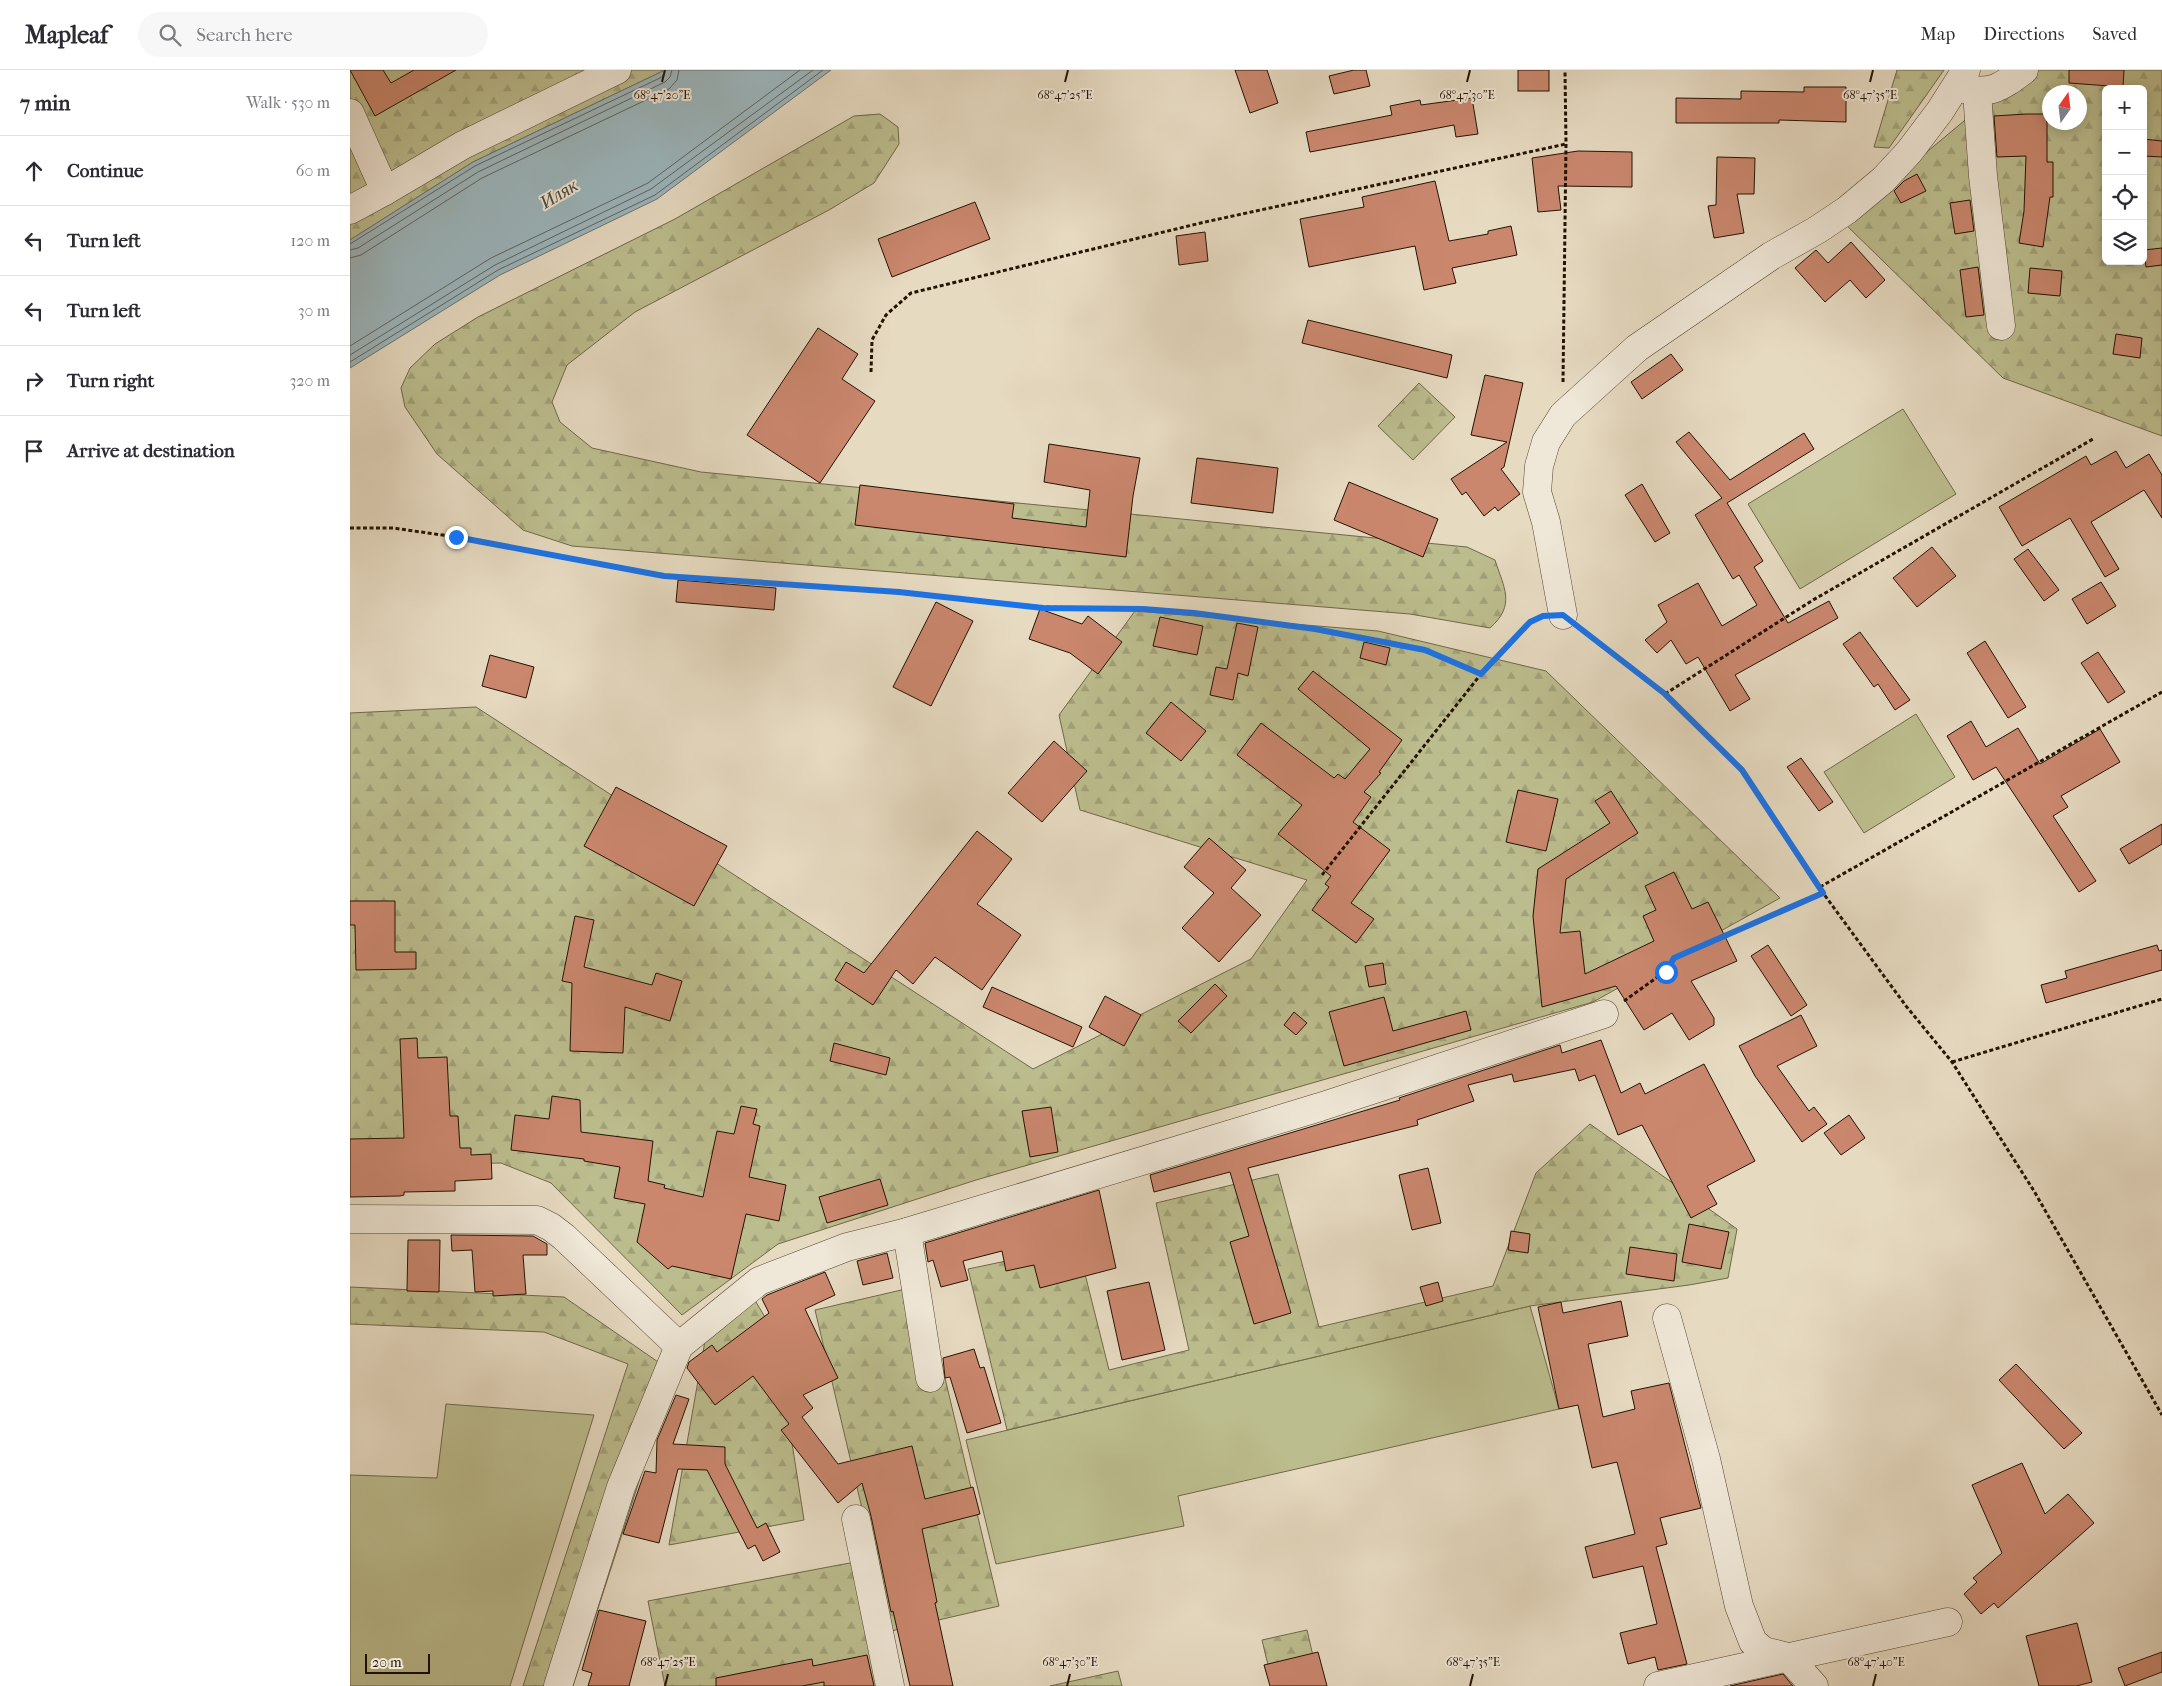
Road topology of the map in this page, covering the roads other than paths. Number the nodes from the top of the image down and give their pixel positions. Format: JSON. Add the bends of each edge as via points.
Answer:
{"nodes":[{"id":1,"x":617,"y":70,"type":"edge"},
{"id":2,"x":2024,"y":70,"type":"edge"},
{"id":3,"x":1966,"y":83,"type":"edge"},
{"id":4,"x":350,"y":112,"type":"edge"},
{"id":5,"x":385,"y":191,"type":"junction"},
{"id":6,"x":350,"y":210,"type":"edge"},
{"id":7,"x":2001,"y":326,"type":"dead end"},
{"id":8,"x":1563,"y":615,"type":"road end"},
{"id":9,"x":1604,"y":1014,"type":"road end"},
{"id":10,"x":350,"y":1219,"type":"edge"},
{"id":11,"x":907,"y":1232,"type":"junction"},
{"id":12,"x":1667,"y":1318,"type":"dead end"},
{"id":13,"x":679,"y":1346,"type":"junction"},
{"id":14,"x":930,"y":1378,"type":"dead end"},
{"id":15,"x":856,"y":1520,"type":"dead end"},
{"id":16,"x":1948,"y":1622,"type":"dead end"},
{"id":17,"x":1788,"y":1657,"type":"junction"},
{"id":18,"x":558,"y":1686,"type":"edge"},
{"id":19,"x":890,"y":1686,"type":"edge"},
{"id":20,"x":1658,"y":1686,"type":"edge"},
{"id":21,"x":1814,"y":1686,"type":"edge"}],
"edges":[{"from":1,"to":5,"type":"lane","via":[[463,145]]},
{"from":2,"to":3,"type":"lane","via":[[1993,91]]},
{"from":3,"to":7,"type":"lane","via":[[1983,176]]},
{"from":3,"to":8,"type":"lane","via":[[1882,180],[1839,215],[1772,256],[1637,348],[1563,415],[1546,442],[1539,466],[1537,492],[1546,522]]},
{"from":4,"to":5,"type":"lane"},
{"from":5,"to":6,"type":"lane"},
{"from":9,"to":11,"type":"lane","via":[[1320,1107]]},
{"from":10,"to":13,"type":"lane","via":[[537,1220],[564,1237]]},
{"from":11,"to":13,"type":"lane","via":[[847,1247],[759,1281]]},
{"from":11,"to":14,"type":"lane"},
{"from":12,"to":17,"type":"lane","via":[[1706,1459],[1738,1606],[1753,1642],[1764,1651]]},
{"from":13,"to":18,"type":"lane","via":[[621,1487]]},
{"from":15,"to":19,"type":"lane"},
{"from":16,"to":17,"type":"lane"},
{"from":17,"to":20,"type":"lane"},
{"from":17,"to":21,"type":"lane"}]}
